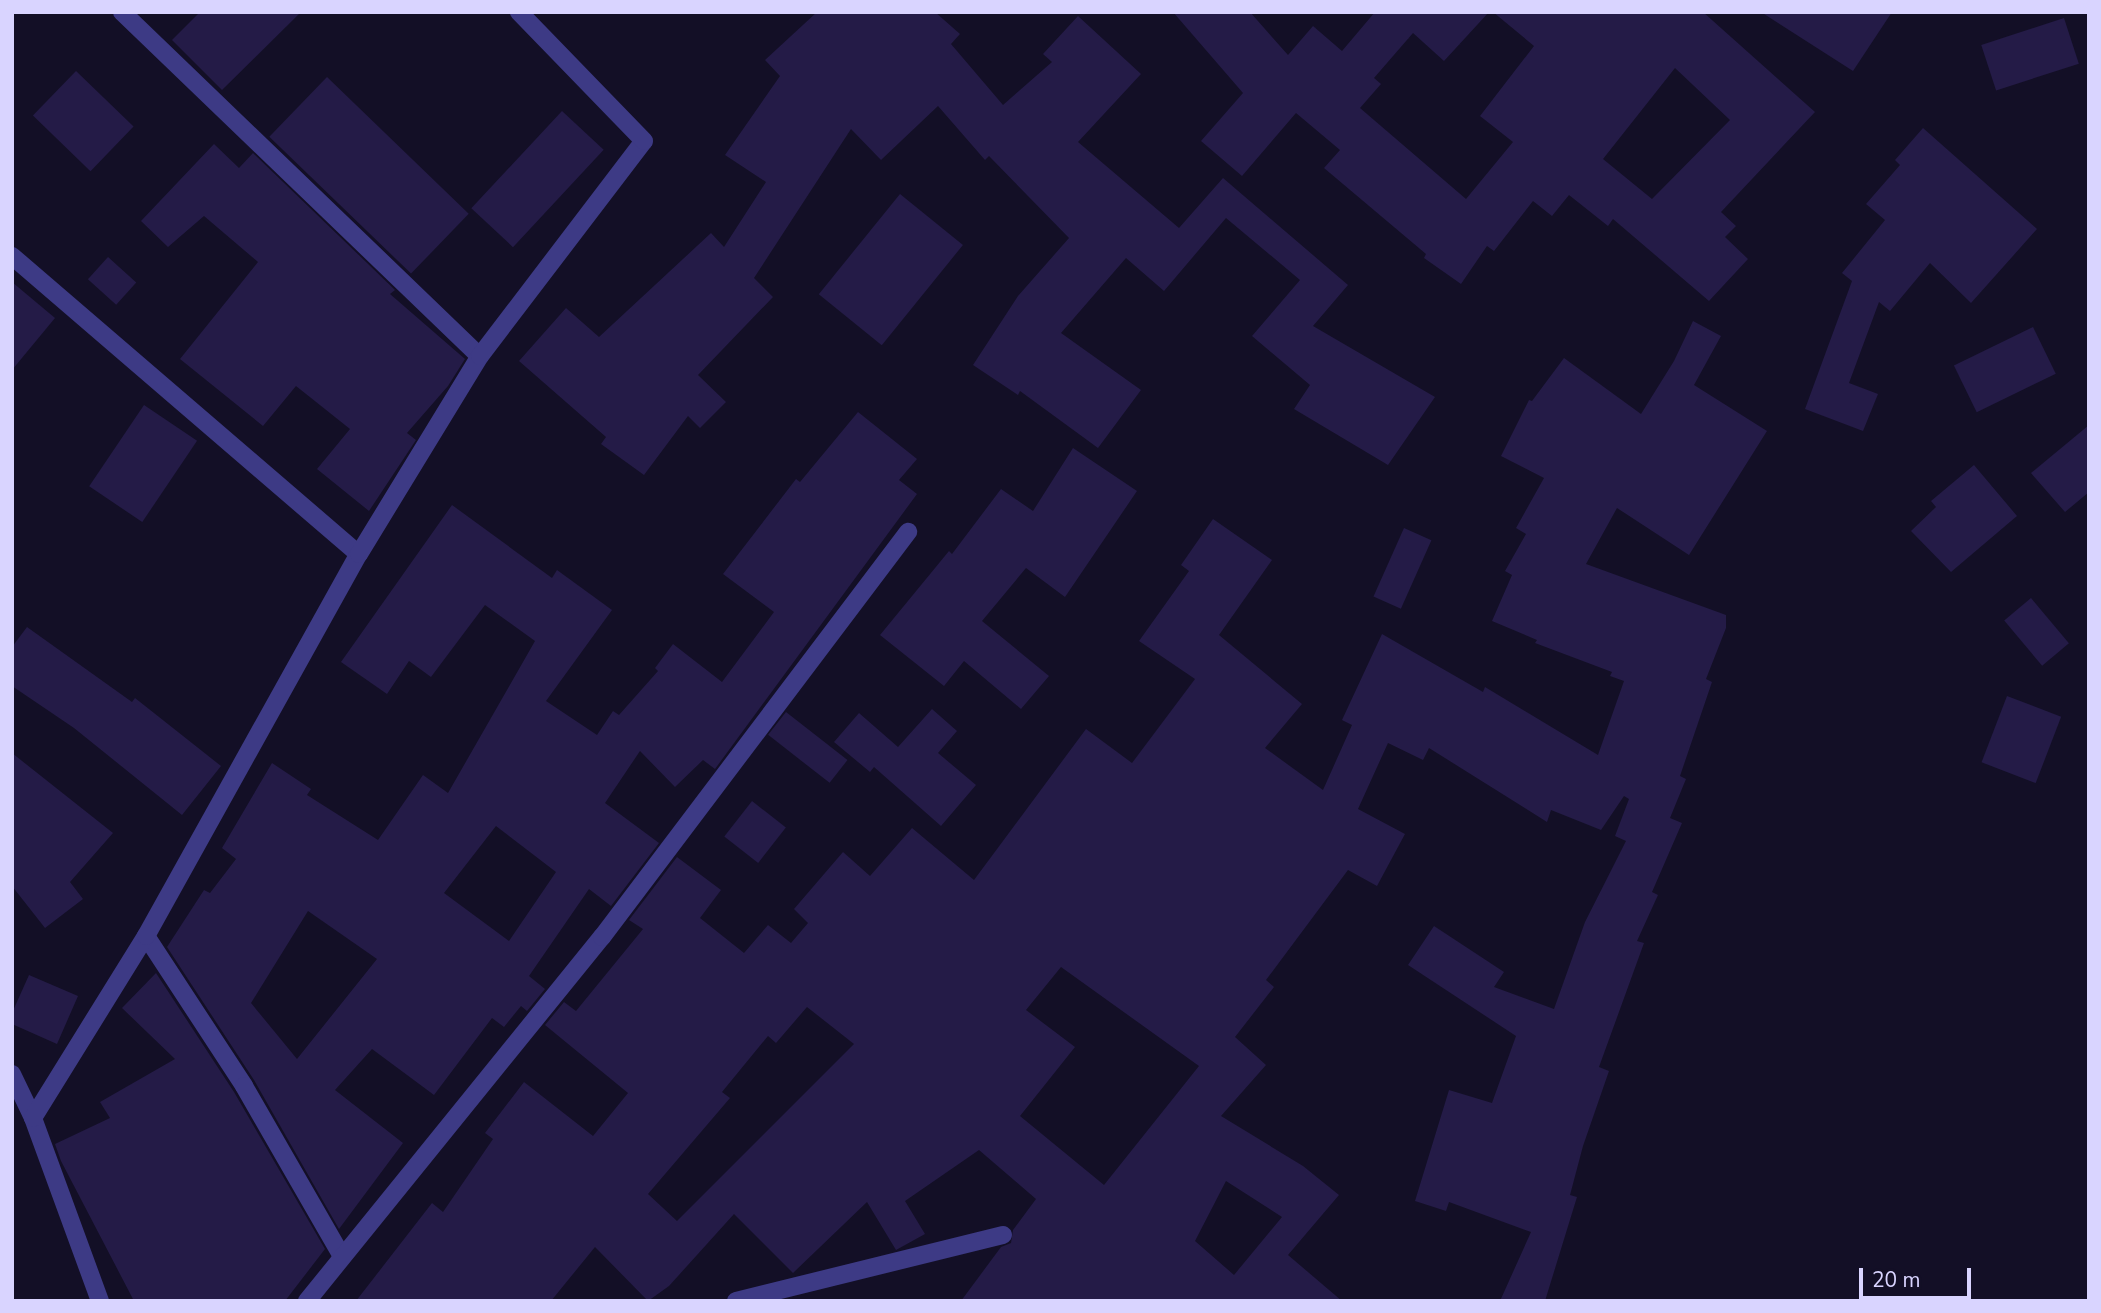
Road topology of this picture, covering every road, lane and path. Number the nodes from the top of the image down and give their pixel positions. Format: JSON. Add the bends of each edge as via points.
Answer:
{"nodes":[{"id":1,"x":122,"y":12,"type":"edge"},
{"id":2,"x":519,"y":12,"type":"edge"},
{"id":3,"x":12,"y":256,"type":"edge"},
{"id":4,"x":481,"y":356,"type":"junction"},
{"id":5,"x":908,"y":533,"type":"dead end"},
{"id":6,"x":359,"y":554,"type":"junction"},
{"id":7,"x":146,"y":936,"type":"junction"},
{"id":8,"x":12,"y":1074,"type":"edge"},
{"id":9,"x":33,"y":1118,"type":"junction"},
{"id":10,"x":1003,"y":1235,"type":"dead end"},
{"id":11,"x":341,"y":1255,"type":"junction"},
{"id":12,"x":100,"y":1301,"type":"edge"},
{"id":13,"x":307,"y":1301,"type":"edge"},
{"id":14,"x":736,"y":1301,"type":"edge"}],
"edges":[{"from":1,"to":4,"type":"street"},
{"from":2,"to":4,"type":"street","via":[[644,141]]},
{"from":3,"to":6,"type":"street"},
{"from":4,"to":6,"type":"street"},
{"from":5,"to":11,"type":"street","via":[[602,937]]},
{"from":6,"to":7,"type":"street"},
{"from":7,"to":9,"type":"street"},
{"from":7,"to":11,"type":"street","via":[[244,1086]]},
{"from":8,"to":9,"type":"street"},
{"from":9,"to":12,"type":"street"},
{"from":10,"to":14,"type":"street"},
{"from":11,"to":13,"type":"street"}]}
